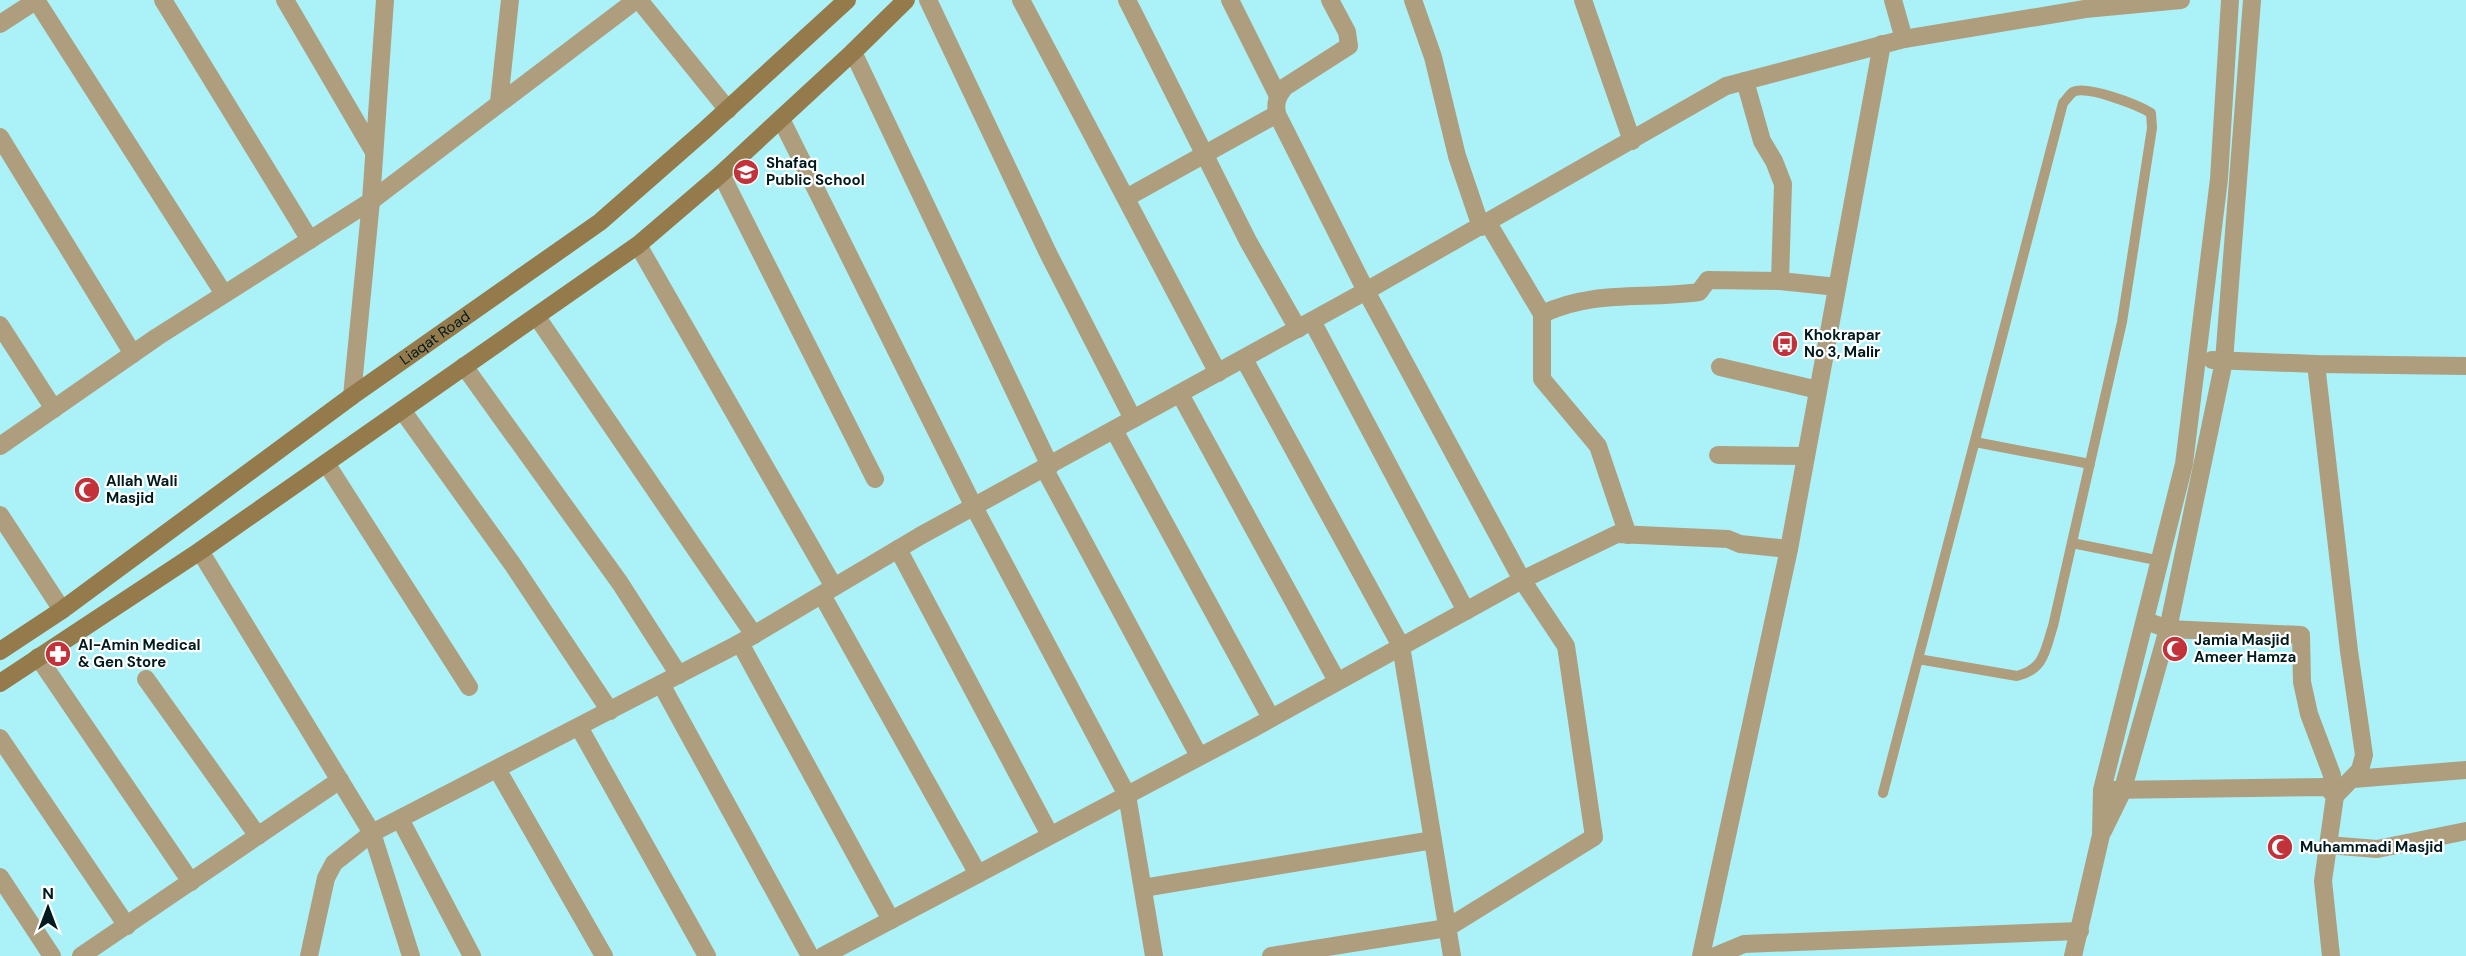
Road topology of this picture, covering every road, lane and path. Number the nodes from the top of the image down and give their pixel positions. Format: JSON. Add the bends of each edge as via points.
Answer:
{"nodes":[{"id":1,"x":37,"y":0,"type":"edge"},
{"id":2,"x":163,"y":0,"type":"edge"},
{"id":3,"x":285,"y":0,"type":"edge"},
{"id":4,"x":385,"y":0,"type":"edge"},
{"id":5,"x":510,"y":0,"type":"edge"},
{"id":6,"x":637,"y":0,"type":"edge"},
{"id":7,"x":847,"y":0,"type":"edge"},
{"id":8,"x":906,"y":0,"type":"edge"},
{"id":9,"x":928,"y":0,"type":"edge"},
{"id":10,"x":1021,"y":0,"type":"edge"},
{"id":11,"x":1127,"y":0,"type":"edge"},
{"id":12,"x":1230,"y":0,"type":"edge"},
{"id":13,"x":1330,"y":0,"type":"edge"},
{"id":14,"x":1413,"y":0,"type":"edge"},
{"id":15,"x":1583,"y":0,"type":"edge"},
{"id":16,"x":1893,"y":0,"type":"edge"},
{"id":17,"x":2181,"y":0,"type":"edge"},
{"id":18,"x":2230,"y":0,"type":"edge"},
{"id":19,"x":2252,"y":0,"type":"edge"},
{"id":20,"x":613,"y":9,"type":"edge"},
{"id":21,"x":0,"y":24,"type":"edge"},
{"id":22,"x":1904,"y":39,"type":"junction"},
{"id":23,"x":1882,"y":44,"type":"junction"},
{"id":24,"x":853,"y":52,"type":"junction"},
{"id":25,"x":1745,"y":81,"type":"junction"},
{"id":26,"x":499,"y":102,"type":"junction"},
{"id":27,"x":1278,"y":105,"type":"junction"},
{"id":28,"x":728,"y":110,"type":"junction"},
{"id":29,"x":781,"y":119,"type":"junction"},
{"id":30,"x":0,"y":137,"type":"edge"},
{"id":31,"x":1632,"y":141,"type":"junction"},
{"id":32,"x":374,"y":152,"type":"junction"},
{"id":33,"x":1205,"y":154,"type":"junction"},
{"id":34,"x":721,"y":174,"type":"junction"},
{"id":35,"x":1126,"y":198,"type":"junction"},
{"id":36,"x":370,"y":201,"type":"junction"},
{"id":37,"x":1484,"y":225,"type":"junction"},
{"id":38,"x":310,"y":240,"type":"junction"},
{"id":39,"x":638,"y":245,"type":"junction"},
{"id":40,"x":1780,"y":281,"type":"junction"},
{"id":41,"x":1838,"y":287,"type":"junction"},
{"id":42,"x":1366,"y":291,"type":"junction"},
{"id":43,"x":224,"y":294,"type":"junction"},
{"id":44,"x":1542,"y":314,"type":"junction"},
{"id":45,"x":537,"y":317,"type":"junction"},
{"id":46,"x":1305,"y":325,"type":"junction"},
{"id":47,"x":0,"y":326,"type":"edge"},
{"id":48,"x":133,"y":354,"type":"junction"},
{"id":49,"x":1244,"y":358,"type":"junction"},
{"id":50,"x":2199,"y":359,"type":"junction"},
{"id":51,"x":2224,"y":360,"type":"junction"},
{"id":52,"x":2316,"y":364,"type":"junction"},
{"id":53,"x":464,"y":366,"type":"junction"},
{"id":54,"x":2466,"y":366,"type":"edge"},
{"id":55,"x":1720,"y":367,"type":"dead end"},
{"id":56,"x":1218,"y":373,"type":"junction"},
{"id":57,"x":1818,"y":390,"type":"junction"},
{"id":58,"x":1180,"y":394,"type":"junction"},
{"id":59,"x":352,"y":396,"type":"junction"},
{"id":60,"x":54,"y":409,"type":"junction"},
{"id":61,"x":402,"y":410,"type":"junction"},
{"id":62,"x":1133,"y":419,"type":"junction"},
{"id":63,"x":1114,"y":430,"type":"junction"},
{"id":64,"x":1975,"y":442,"type":"junction"},
{"id":65,"x":0,"y":446,"type":"edge"},
{"id":66,"x":1718,"y":455,"type":"dead end"},
{"id":67,"x":1806,"y":456,"type":"junction"},
{"id":68,"x":326,"y":463,"type":"junction"},
{"id":69,"x":2090,"y":464,"type":"junction"},
{"id":70,"x":1047,"y":467,"type":"junction"},
{"id":71,"x":875,"y":480,"type":"dead end"},
{"id":72,"x":974,"y":507,"type":"junction"},
{"id":73,"x":0,"y":515,"type":"edge"},
{"id":74,"x":1629,"y":535,"type":"junction"},
{"id":75,"x":2072,"y":543,"type":"junction"},
{"id":76,"x":898,"y":549,"type":"junction"},
{"id":77,"x":1789,"y":549,"type":"junction"},
{"id":78,"x":200,"y":551,"type":"junction"},
{"id":79,"x":2161,"y":561,"type":"junction"},
{"id":80,"x":1522,"y":580,"type":"junction"},
{"id":81,"x":828,"y":591,"type":"junction"},
{"id":82,"x":62,"y":610,"type":"junction"},
{"id":83,"x":1466,"y":611,"type":"junction"},
{"id":84,"x":2146,"y":621,"type":"junction"},
{"id":85,"x":2168,"y":629,"type":"junction"},
{"id":86,"x":747,"y":639,"type":"junction"},
{"id":87,"x":1401,"y":646,"type":"junction"},
{"id":88,"x":0,"y":651,"type":"edge"},
{"id":89,"x":38,"y":657,"type":"junction"},
{"id":90,"x":1918,"y":659,"type":"junction"},
{"id":91,"x":679,"y":675,"type":"junction"},
{"id":92,"x":146,"y":679,"type":"dead end"},
{"id":93,"x":1337,"y":681,"type":"junction"},
{"id":94,"x":0,"y":683,"type":"edge"},
{"id":95,"x":661,"y":684,"type":"junction"},
{"id":96,"x":469,"y":687,"type":"dead end"},
{"id":97,"x":610,"y":711,"type":"junction"},
{"id":98,"x":1271,"y":718,"type":"junction"},
{"id":99,"x":579,"y":727,"type":"junction"},
{"id":100,"x":0,"y":738,"type":"edge"},
{"id":101,"x":1199,"y":756,"type":"junction"},
{"id":102,"x":497,"y":769,"type":"junction"},
{"id":103,"x":2466,"y":770,"type":"edge"},
{"id":104,"x":2353,"y":779,"type":"junction"},
{"id":105,"x":340,"y":780,"type":"junction"},
{"id":106,"x":2102,"y":790,"type":"junction"},
{"id":107,"x":2122,"y":792,"type":"junction"},
{"id":108,"x":1884,"y":793,"type":"dead end"},
{"id":109,"x":2333,"y":793,"type":"junction"},
{"id":110,"x":1126,"y":795,"type":"junction"},
{"id":111,"x":400,"y":819,"type":"junction"},
{"id":112,"x":2466,"y":831,"type":"edge"},
{"id":113,"x":372,"y":834,"type":"junction"},
{"id":114,"x":2101,"y":835,"type":"junction"},
{"id":115,"x":258,"y":836,"type":"junction"},
{"id":116,"x":1050,"y":836,"type":"junction"},
{"id":117,"x":1433,"y":840,"type":"junction"},
{"id":118,"x":2328,"y":845,"type":"junction"},
{"id":119,"x":978,"y":874,"type":"junction"},
{"id":120,"x":0,"y":877,"type":"edge"},
{"id":121,"x":191,"y":882,"type":"junction"},
{"id":122,"x":1143,"y":888,"type":"junction"},
{"id":123,"x":891,"y":920,"type":"junction"},
{"id":124,"x":128,"y":926,"type":"junction"},
{"id":125,"x":1447,"y":928,"type":"junction"},
{"id":126,"x":2080,"y":931,"type":"junction"},
{"id":127,"x":52,"y":956,"type":"edge"},
{"id":128,"x":81,"y":956,"type":"edge"},
{"id":129,"x":309,"y":956,"type":"edge"},
{"id":130,"x":411,"y":956,"type":"edge"},
{"id":131,"x":472,"y":956,"type":"edge"},
{"id":132,"x":604,"y":956,"type":"edge"},
{"id":133,"x":707,"y":956,"type":"edge"},
{"id":134,"x":810,"y":956,"type":"edge"},
{"id":135,"x":823,"y":956,"type":"edge"},
{"id":136,"x":1154,"y":956,"type":"edge"},
{"id":137,"x":1271,"y":956,"type":"edge"},
{"id":138,"x":1452,"y":956,"type":"edge"},
{"id":139,"x":1701,"y":956,"type":"edge"},
{"id":140,"x":1715,"y":956,"type":"edge"},
{"id":141,"x":2073,"y":956,"type":"edge"},
{"id":142,"x":2331,"y":956,"type":"edge"}],
"edges":[{"from":1,"to":21,"type":"street"},
{"from":1,"to":43,"type":"street"},
{"from":2,"to":38,"type":"street"},
{"from":3,"to":32,"type":"street"},
{"from":4,"to":32,"type":"street"},
{"from":5,"to":26,"type":"street"},
{"from":6,"to":20,"type":"street"},
{"from":6,"to":28,"type":"street"},
{"from":7,"to":28,"type":"main road","name":"Liaqat Road"},
{"from":8,"to":24,"type":"main road"},
{"from":9,"to":62,"type":"street","via":[[1048,255]]},
{"from":10,"to":35,"type":"street"},
{"from":11,"to":33,"type":"street"},
{"from":12,"to":27,"type":"street"},
{"from":13,"to":27,"type":"street","via":[[1347,32],[1349,46],[1285,87]]},
{"from":14,"to":37,"type":"street","via":[[1433,57],[1457,156]]},
{"from":15,"to":31,"type":"street"},
{"from":16,"to":22,"type":"street"},
{"from":17,"to":22,"type":"street","via":[[2085,9]]},
{"from":18,"to":50,"type":"street","via":[[2219,179]]},
{"from":19,"to":51,"type":"street"},
{"from":20,"to":26,"type":"street"},
{"from":22,"to":23,"type":"street"},
{"from":23,"to":25,"type":"street"},
{"from":23,"to":41,"type":"street"},
{"from":24,"to":29,"type":"main road"},
{"from":24,"to":70,"type":"street"},
{"from":25,"to":31,"type":"street","via":[[1726,87]]},
{"from":25,"to":40,"type":"street","via":[[1762,141],[1783,184]]},
{"from":26,"to":36,"type":"street"},
{"from":27,"to":33,"type":"street"},
{"from":27,"to":42,"type":"street"},
{"from":28,"to":59,"type":"main road","name":"Liaqat Road","via":[[600,222]]},
{"from":29,"to":34,"type":"main road"},
{"from":29,"to":72,"type":"street"},
{"from":30,"to":48,"type":"street"},
{"from":31,"to":37,"type":"street"},
{"from":32,"to":36,"type":"street"},
{"from":33,"to":35,"type":"street"},
{"from":33,"to":46,"type":"street","via":[[1248,241]]},
{"from":34,"to":39,"type":"main road"},
{"from":34,"to":71,"type":"street"},
{"from":35,"to":56,"type":"street"},
{"from":36,"to":38,"type":"street"},
{"from":36,"to":59,"type":"street"},
{"from":37,"to":42,"type":"street"},
{"from":37,"to":44,"type":"street"},
{"from":38,"to":43,"type":"street"},
{"from":39,"to":45,"type":"main road"},
{"from":39,"to":81,"type":"street"},
{"from":40,"to":41,"type":"street"},
{"from":40,"to":44,"type":"street","via":[[1708,280],[1699,292],[1589,298],[1565,303]]},
{"from":41,"to":57,"type":"street"},
{"from":42,"to":46,"type":"street"},
{"from":42,"to":80,"type":"street"},
{"from":43,"to":48,"type":"street"},
{"from":44,"to":74,"type":"street","via":[[1542,379],[1598,446]]},
{"from":45,"to":53,"type":"main road"},
{"from":45,"to":86,"type":"street"},
{"from":46,"to":49,"type":"street"},
{"from":46,"to":83,"type":"street"},
{"from":47,"to":60,"type":"street"},
{"from":48,"to":60,"type":"street"},
{"from":49,"to":56,"type":"street"},
{"from":49,"to":87,"type":"street"},
{"from":50,"to":51,"type":"street"},
{"from":50,"to":79,"type":"street","via":[[2184,464]]},
{"from":51,"to":52,"type":"street"},
{"from":51,"to":85,"type":"street"},
{"from":52,"to":54,"type":"street"},
{"from":52,"to":104,"type":"street","via":[[2364,755]]},
{"from":53,"to":61,"type":"main road"},
{"from":53,"to":91,"type":"street","via":[[620,583]]},
{"from":55,"to":57,"type":"street"},
{"from":56,"to":58,"type":"street"},
{"from":57,"to":67,"type":"street"},
{"from":58,"to":62,"type":"street"},
{"from":58,"to":93,"type":"street"},
{"from":59,"to":82,"type":"main road","name":"Liaqat Road"},
{"from":60,"to":65,"type":"street"},
{"from":61,"to":68,"type":"main road"},
{"from":61,"to":97,"type":"street","via":[[513,565]]},
{"from":62,"to":63,"type":"street"},
{"from":63,"to":70,"type":"street"},
{"from":63,"to":98,"type":"street"},
{"from":64,"to":69,"type":"lane"},
{"from":64,"to":69,"type":"lane","via":[[2063,103],[2074,92],[2086,90],[2142,107],[2151,113],[2152,128],[2122,322]]},
{"from":64,"to":90,"type":"lane"},
{"from":66,"to":67,"type":"street"},
{"from":67,"to":77,"type":"street"},
{"from":68,"to":78,"type":"main road"},
{"from":68,"to":96,"type":"street"},
{"from":69,"to":75,"type":"lane"},
{"from":70,"to":72,"type":"street"},
{"from":70,"to":101,"type":"street"},
{"from":72,"to":76,"type":"street"},
{"from":72,"to":110,"type":"street"},
{"from":73,"to":82,"type":"street"},
{"from":74,"to":77,"type":"street","via":[[1728,539]]},
{"from":74,"to":80,"type":"street","via":[[1617,534]]},
{"from":75,"to":79,"type":"lane"},
{"from":75,"to":90,"type":"lane","via":[[2050,635],[2041,661],[2030,673],[2016,676]]},
{"from":76,"to":81,"type":"street"},
{"from":76,"to":116,"type":"street"},
{"from":77,"to":139,"type":"street"},
{"from":78,"to":89,"type":"main road"},
{"from":78,"to":105,"type":"street"},
{"from":79,"to":84,"type":"street"},
{"from":80,"to":83,"type":"street"},
{"from":80,"to":125,"type":"street","via":[[1566,646],[1594,837]]},
{"from":81,"to":86,"type":"street"},
{"from":81,"to":119,"type":"street"},
{"from":82,"to":88,"type":"main road","name":"Liaqat Road"},
{"from":83,"to":87,"type":"street"},
{"from":84,"to":85,"type":"street"},
{"from":84,"to":106,"type":"street"},
{"from":85,"to":107,"type":"street"},
{"from":85,"to":109,"type":"street","via":[[2301,634],[2302,682],[2332,776]]},
{"from":86,"to":91,"type":"street"},
{"from":86,"to":123,"type":"street"},
{"from":87,"to":93,"type":"street"},
{"from":87,"to":117,"type":"street"},
{"from":89,"to":94,"type":"main road"},
{"from":89,"to":121,"type":"street"},
{"from":90,"to":108,"type":"lane"},
{"from":91,"to":95,"type":"street"},
{"from":92,"to":115,"type":"street"},
{"from":93,"to":98,"type":"street"},
{"from":95,"to":97,"type":"street"},
{"from":95,"to":134,"type":"street"},
{"from":97,"to":99,"type":"street"},
{"from":98,"to":101,"type":"street"},
{"from":99,"to":102,"type":"street"},
{"from":99,"to":133,"type":"street"},
{"from":100,"to":124,"type":"street"},
{"from":101,"to":110,"type":"street"},
{"from":102,"to":111,"type":"street"},
{"from":102,"to":132,"type":"street"},
{"from":103,"to":104,"type":"street"},
{"from":104,"to":109,"type":"street"},
{"from":105,"to":113,"type":"street"},
{"from":105,"to":115,"type":"street"},
{"from":106,"to":107,"type":"street"},
{"from":106,"to":114,"type":"street"},
{"from":107,"to":109,"type":"street","via":[[2327,787]]},
{"from":107,"to":114,"type":"street"},
{"from":109,"to":118,"type":"street"},
{"from":110,"to":116,"type":"street"},
{"from":110,"to":122,"type":"street"},
{"from":111,"to":113,"type":"street"},
{"from":111,"to":131,"type":"street"},
{"from":112,"to":118,"type":"street","via":[[2377,849]]},
{"from":113,"to":129,"type":"street","via":[[334,863],[326,878]]},
{"from":113,"to":130,"type":"street"},
{"from":114,"to":126,"type":"street"},
{"from":115,"to":121,"type":"street"},
{"from":116,"to":119,"type":"street"},
{"from":117,"to":122,"type":"street"},
{"from":117,"to":125,"type":"street"},
{"from":118,"to":142,"type":"street","via":[[2323,881]]},
{"from":119,"to":123,"type":"street"},
{"from":120,"to":127,"type":"street"},
{"from":121,"to":124,"type":"street"},
{"from":122,"to":136,"type":"street"},
{"from":123,"to":135,"type":"street"},
{"from":124,"to":128,"type":"street"},
{"from":125,"to":137,"type":"street"},
{"from":125,"to":138,"type":"street"},
{"from":126,"to":140,"type":"street","via":[[1744,944]]},
{"from":126,"to":141,"type":"street"}]}
